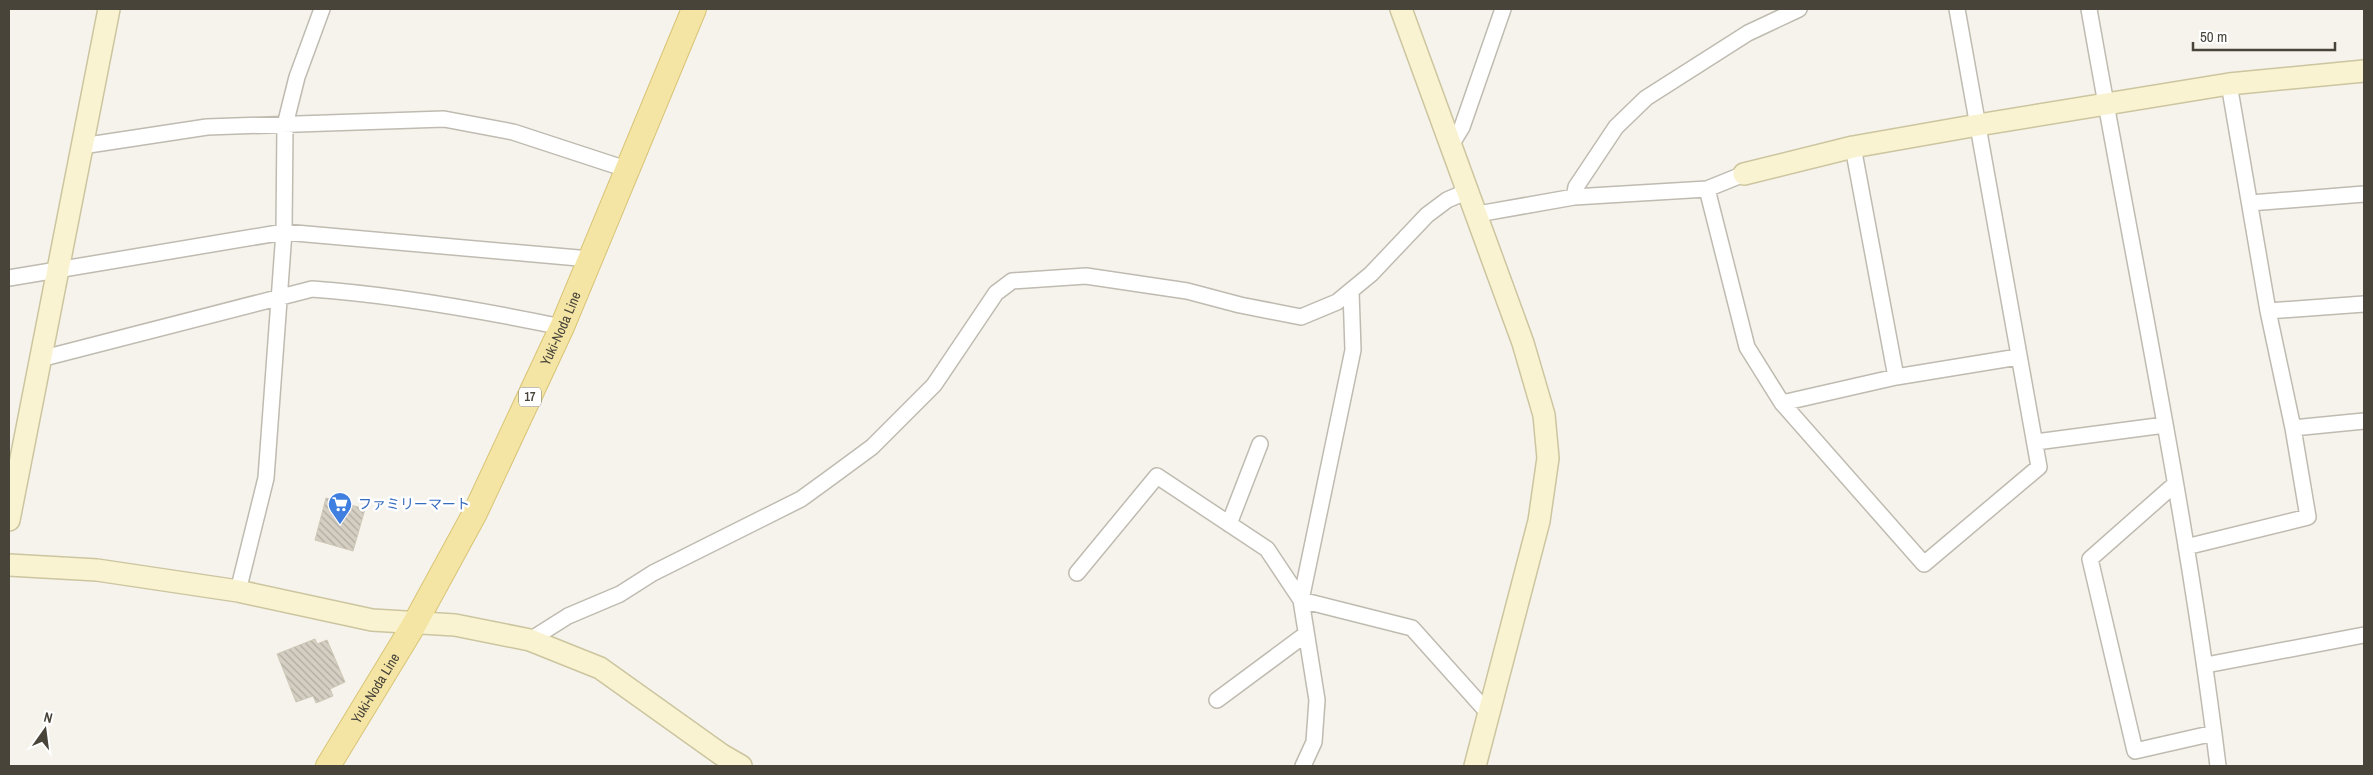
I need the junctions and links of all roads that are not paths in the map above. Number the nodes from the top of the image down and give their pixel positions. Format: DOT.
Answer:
graph roads {
  1 [pos="109,9"];
  2 [pos="322,9"];
  3 [pos="694,9"];
  4 [pos="1401,9"];
  5 [pos="1503,9"];
  6 [pos="1799,9"];
  7 [pos="1956,9"];
  8 [pos="2089,9"];
  9 [pos="2364,72"];
  10 [pos="2229,84"];
  11 [pos="2106,104"];
  12 [pos="285,125"];
  13 [pos="1978,125"];
  14 [pos="1451,145"];
  15 [pos="82,146"];
  16 [pos="1852,146"];
  17 [pos="626,168"];
  18 [pos="1744,174"];
  19 [pos="1707,189"];
  20 [pos="1468,191"];
  21 [pos="2364,194"];
  22 [pos="1574,197"];
  23 [pos="2250,203"];
  24 [pos="1478,214"];
  25 [pos="284,232"];
  26 [pos="590,260"];
  27 [pos="57,270"];
  28 [pos="9,278"];
  29 [pos="1351,291"];
  30 [pos="280,296"];
  31 [pos="2364,304"];
  32 [pos="2268,311"];
  33 [pos="562,327"];
  34 [pos="2018,357"];
  35 [pos="40,360"];
  36 [pos="1896,377"];
  37 [pos="1782,403"];
  38 [pos="2364,421"];
  39 [pos="2165,425"];
  40 [pos="2293,428"];
  41 [pos="2036,442"];
  42 [pos="1260,444"];
  43 [pos="2175,484"];
  44 [pos="9,520"];
  45 [pos="1229,524"];
  46 [pos="2186,547"];
  47 [pos="9,565"];
  48 [pos="1077,573"];
  49 [pos="238,591"];
  50 [pos="1301,600"];
  51 [pos="415,623"];
  52 [pos="1306,634"];
  53 [pos="2364,635"];
  54 [pos="530,640"];
  55 [pos="2206,665"];
  56 [pos="1217,700"];
  57 [pos="1489,714"];
  58 [pos="2214,733"];
  59 [pos="328,766"];
  60 [pos="741,766"];
  61 [pos="1303,766"];
  62 [pos="1475,766"];
  63 [pos="2218,766"];
  1 -- 15 [label="street"];
  2 -- 12 [label="street"];
  3 -- 17 [label="main road, Yuki-Noda Line / 17"];
  4 -- 14 [label="street"];
  5 -- 14 [label="street"];
  6 -- 22 [label="street"];
  7 -- 13 [label="street"];
  8 -- 11 [label="street"];
  9 -- 10 [label="street"];
  10 -- 11 [label="street"];
  10 -- 23 [label="street"];
  11 -- 13 [label="street"];
  11 -- 39 [label="street"];
  12 -- 15 [label="street"];
  12 -- 17 [label="street"];
  12 -- 25 [label="street"];
  13 -- 16 [label="street"];
  13 -- 34 [label="street"];
  14 -- 20 [label="street"];
  15 -- 27 [label="street"];
  16 -- 18 [label="street"];
  16 -- 36 [label="street"];
  17 -- 26 [label="main road, Yuki-Noda Line / 17"];
  18 -- 19 [label="street"];
  19 -- 22 [label="street"];
  19 -- 37 [label="street"];
  20 -- 24 [label="street"];
  20 -- 29 [label="street"];
  21 -- 23 [label="street"];
  22 -- 24 [label="street"];
  23 -- 32 [label="street"];
  24 -- 57 [label="street"];
  25 -- 26 [label="street"];
  25 -- 27 [label="street"];
  25 -- 30 [label="street"];
  26 -- 33 [label="main road, Yuki-Noda Line / 17"];
  27 -- 28 [label="street"];
  27 -- 35 [label="street"];
  29 -- 50 [label="street"];
  29 -- 54 [label="street"];
  30 -- 33 [label="street"];
  30 -- 35 [label="street"];
  30 -- 49 [label="street"];
  31 -- 32 [label="street"];
  32 -- 40 [label="street"];
  33 -- 51 [label="main road, Yuki-Noda Line / 17"];
  34 -- 36 [label="street"];
  34 -- 41 [label="street"];
  35 -- 44 [label="street"];
  36 -- 37 [label="street"];
  37 -- 41 [label="street"];
  38 -- 40 [label="street"];
  39 -- 41 [label="street"];
  39 -- 43 [label="street"];
  40 -- 46 [label="street"];
  42 -- 45 [label="street"];
  43 -- 46 [label="street"];
  43 -- 58 [label="street"];
  45 -- 48 [label="street"];
  45 -- 50 [label="street"];
  46 -- 55 [label="street"];
  47 -- 49 [label="street"];
  49 -- 51 [label="street"];
  50 -- 52 [label="street"];
  50 -- 57 [label="street"];
  51 -- 54 [label="street"];
  51 -- 59 [label="main road, Yuki-Noda Line / 17"];
  52 -- 56 [label="street"];
  52 -- 61 [label="street"];
  53 -- 55 [label="street"];
  54 -- 60 [label="street"];
  55 -- 58 [label="street"];
  57 -- 62 [label="street"];
  58 -- 63 [label="street"];
}
